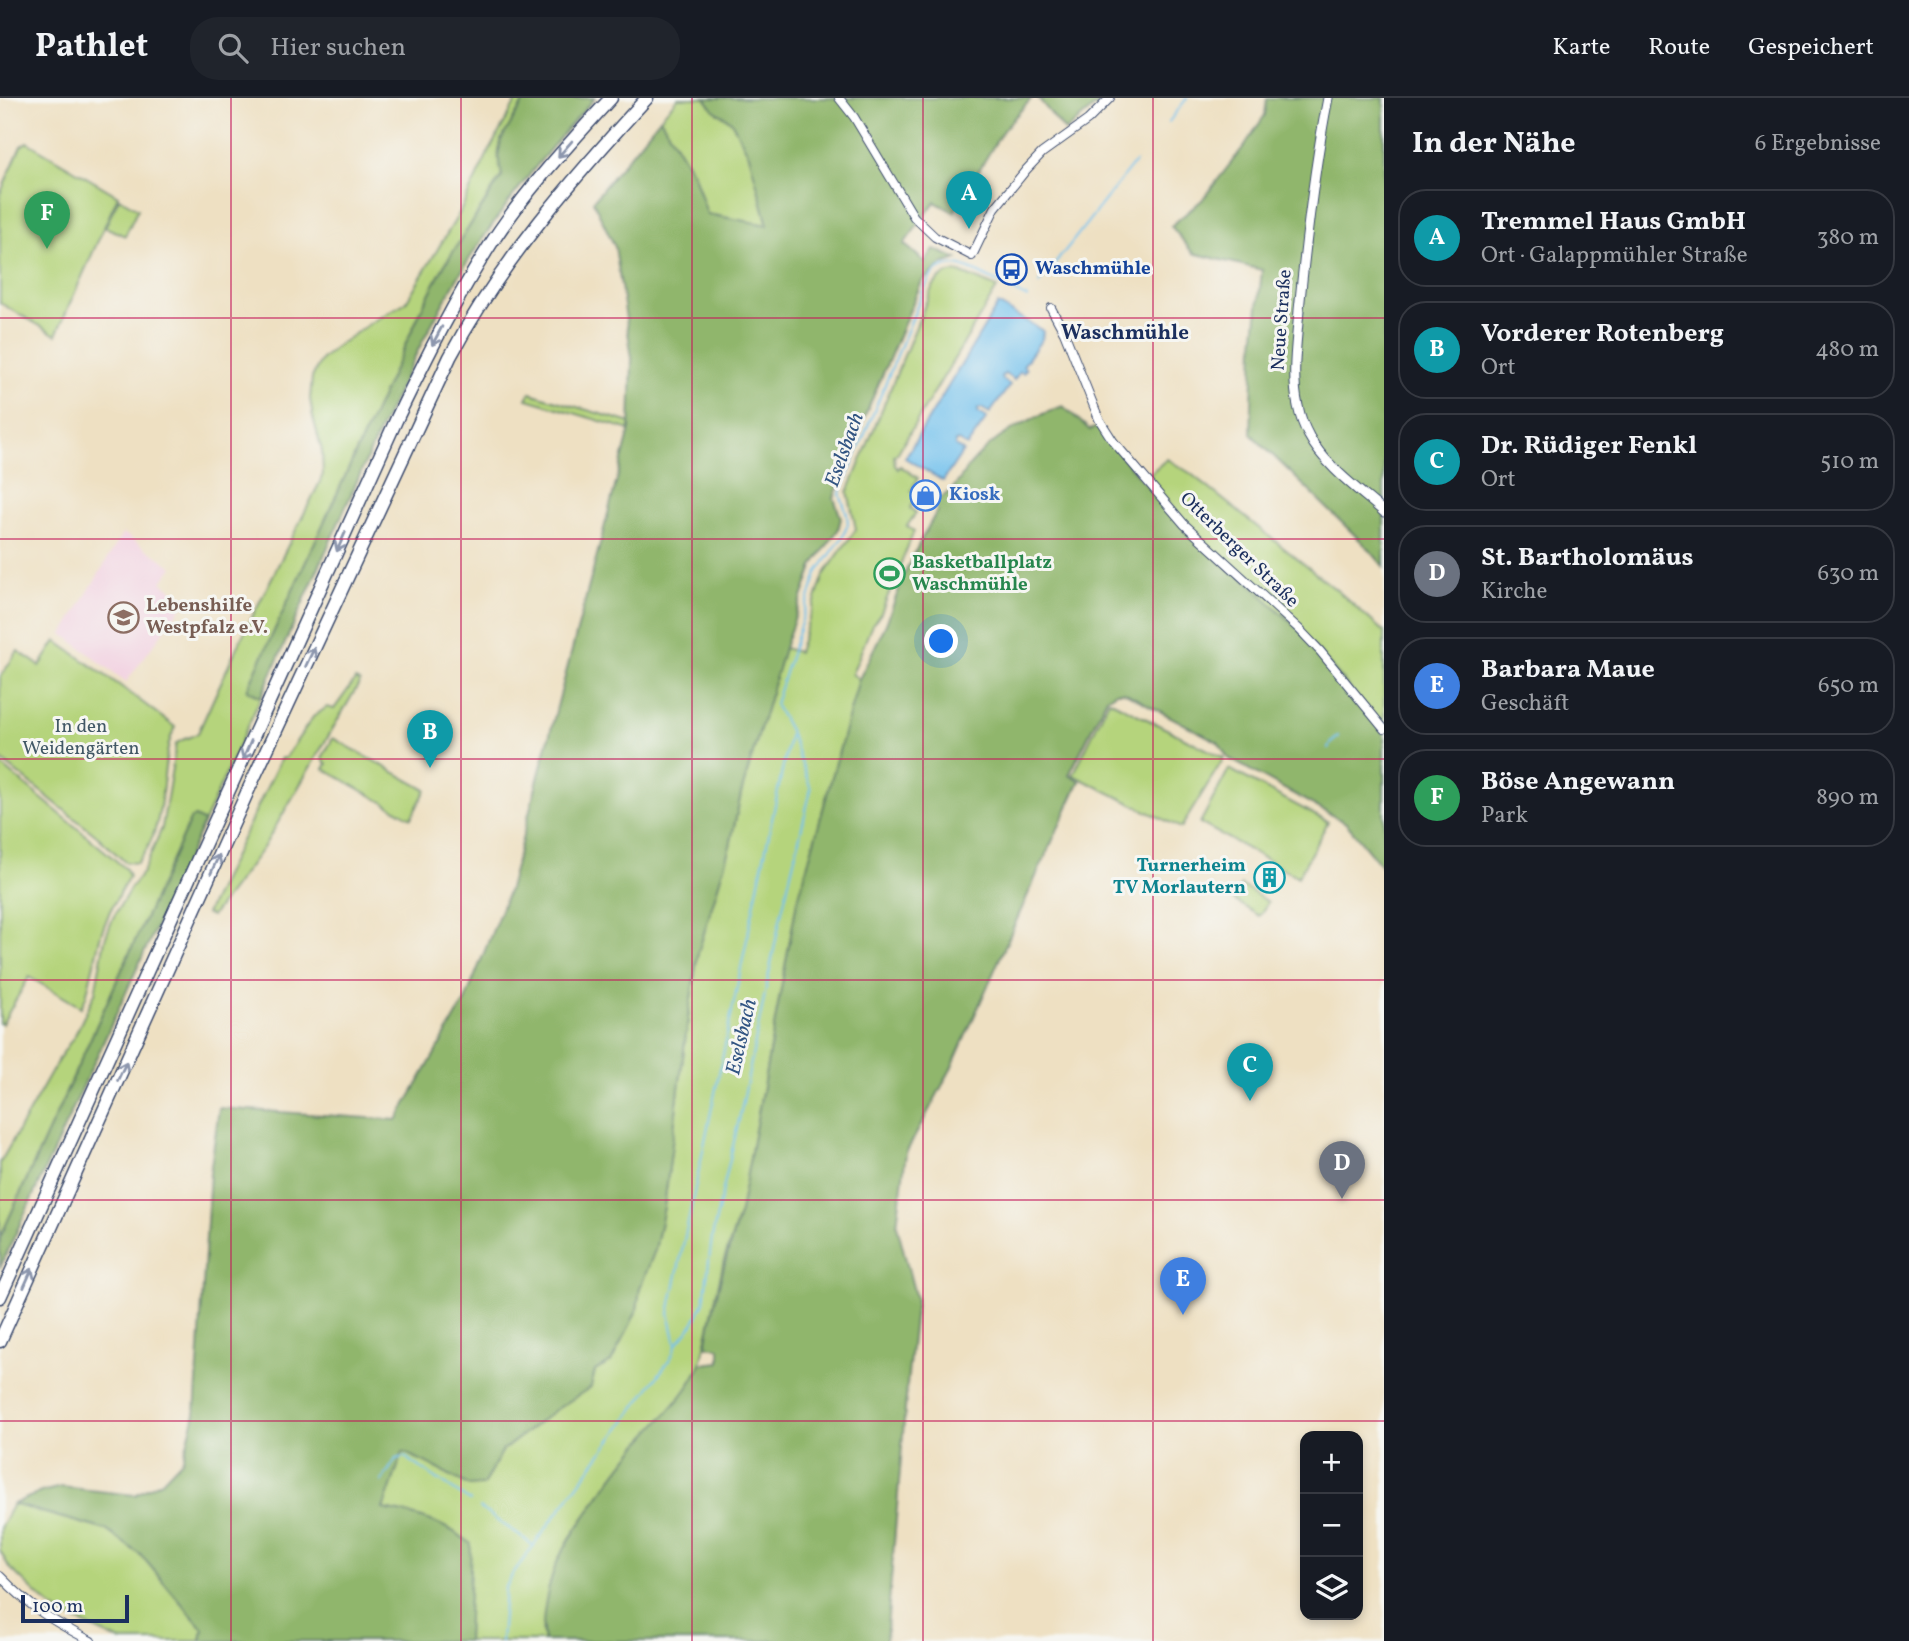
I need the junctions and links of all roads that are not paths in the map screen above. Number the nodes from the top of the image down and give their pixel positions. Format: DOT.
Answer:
graph roads {
  1 [pos="611,98"];
  2 [pos="839,98"];
  3 [pos="1110,98"];
  4 [pos="1328,98"];
  5 [pos="644,101"];
  6 [pos="1051,308"];
  7 [pos="1384,512"];
  8 [pos="1384,729"];
  9 [pos="0,1297"];
  10 [pos="0,1341"];
  11 [pos="0,1576"];
  12 [pos="91,1641"];
  1 -- 9 [label="highway, one-way"];
  2 -- 3 [label="street"];
  4 -- 7 [label="main road, Neue Straße"];
  10 -- 5 [label="highway, one-way"];
  6 -- 8 [label="street, Otterberger Straße"];
  11 -- 12 [label="street"];
}
